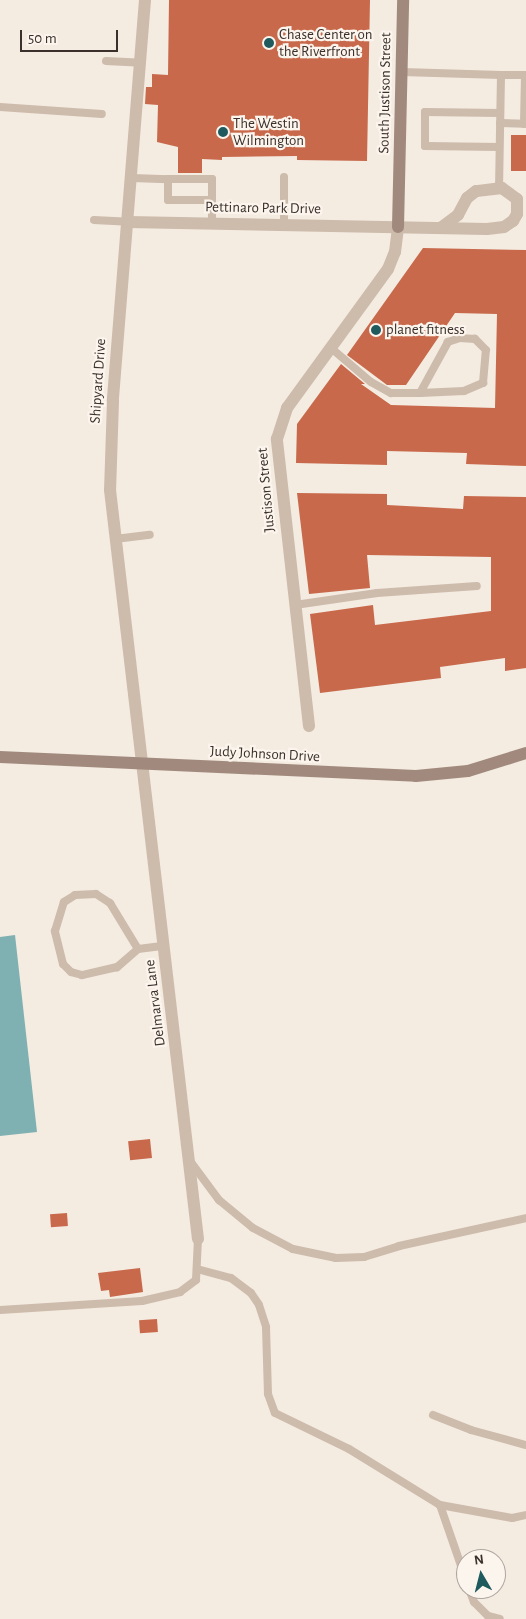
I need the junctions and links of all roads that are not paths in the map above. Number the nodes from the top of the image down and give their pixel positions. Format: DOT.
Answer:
graph roads {
  1 [pos="145,0"];
  2 [pos="403,0"];
  3 [pos="106,61"];
  4 [pos="141,63"];
  5 [pos="402,72"];
  6 [pos="501,75"];
  7 [pos="0,107"];
  8 [pos="500,113"];
  9 [pos="102,114"];
  10 [pos="500,123"];
  11 [pos="499,147"];
  12 [pos="284,177"];
  13 [pos="132,178"];
  14 [pos="168,179"];
  15 [pos="498,188"];
  16 [pos="212,200"];
  17 [pos="94,220"];
  18 [pos="128,222"];
  19 [pos="212,223"];
  20 [pos="284,225"];
  21 [pos="398,227"];
  22 [pos="441,228"];
  23 [pos="331,348"];
  24 [pos="420,393"];
  25 [pos="150,535"];
  26 [pos="115,539"];
  27 [pos="477,586"];
  28 [pos="295,605"];
  29 [pos="309,726"];
  30 [pos="526,753"];
  31 [pos="0,757"];
  32 [pos="144,764"];
  33 [pos="164,946"];
  34 [pos="138,949"];
  35 [pos="189,1159"];
  36 [pos="526,1218"];
  37 [pos="198,1239"];
  38 [pos="197,1268"];
  39 [pos="0,1310"];
  40 [pos="433,1415"];
  41 [pos="526,1446"];
  42 [pos="440,1505"];
  43 [pos="526,1515"];
  44 [pos="456,1551"];
  45 [pos="473,1599"];
  46 [pos="500,1619"];
  1 -- 4 [label="street, Shipyard Drive"];
  2 -- 5 [label="street, South Justison Street"];
  3 -- 4 [label="lane"];
  4 -- 13 [label="street, Shipyard Drive"];
  5 -- 6 [label="lane"];
  5 -- 21 [label="street, South Justison Street"];
  6 -- 8 [label="lane"];
  6 -- 10 [label="lane"];
  7 -- 9 [label="lane"];
  8 -- 10 [label="lane"];
  8 -- 11 [label="lane"];
  10 -- 11 [label="lane"];
  11 -- 15 [label="lane"];
  12 -- 20 [label="lane"];
  13 -- 14 [label="lane"];
  13 -- 18 [label="street, Shipyard Drive"];
  14 -- 16 [label="lane"];
  14 -- 16 [label="lane"];
  15 -- 22 [label="street"];
  15 -- 22 [label="street, Pettinaro Park Drive"];
  16 -- 19 [label="lane"];
  17 -- 18 [label="lane"];
  18 -- 19 [label="street, Pettinaro Park Drive"];
  18 -- 26 [label="street, Shipyard Drive"];
  19 -- 20 [label="street, Pettinaro Park Drive"];
  20 -- 21 [label="street, Pettinaro Park Drive"];
  21 -- 22 [label="street, Pettinaro Park Drive"];
  21 -- 23 [label="street, Justison Street"];
  23 -- 24 [label="lane"];
  23 -- 28 [label="street, Justison Street"];
  24 -- 24 [label="lane"];
  25 -- 26 [label="lane"];
  26 -- 32 [label="street, Shipyard Drive"];
  27 -- 28 [label="lane"];
  28 -- 29 [label="street, Justison Street"];
  30 -- 32 [label="street, Judy Johnson Drive"];
  31 -- 32 [label="street, Judy Johnson Drive"];
  32 -- 33 [label="street, Delmarva Lane"];
  33 -- 34 [label="lane"];
  33 -- 35 [label="street, Delmarva Lane"];
  34 -- 34 [label="lane"];
  35 -- 36 [label="lane"];
  35 -- 37 [label="street, Delmarva Lane"];
  37 -- 38 [label="lane"];
  38 -- 39 [label="lane"];
  38 -- 42 [label="lane"];
  40 -- 41 [label="lane"];
  42 -- 43 [label="lane"];
  42 -- 44 [label="lane"];
  45 -- 46 [label="lane"];
}
